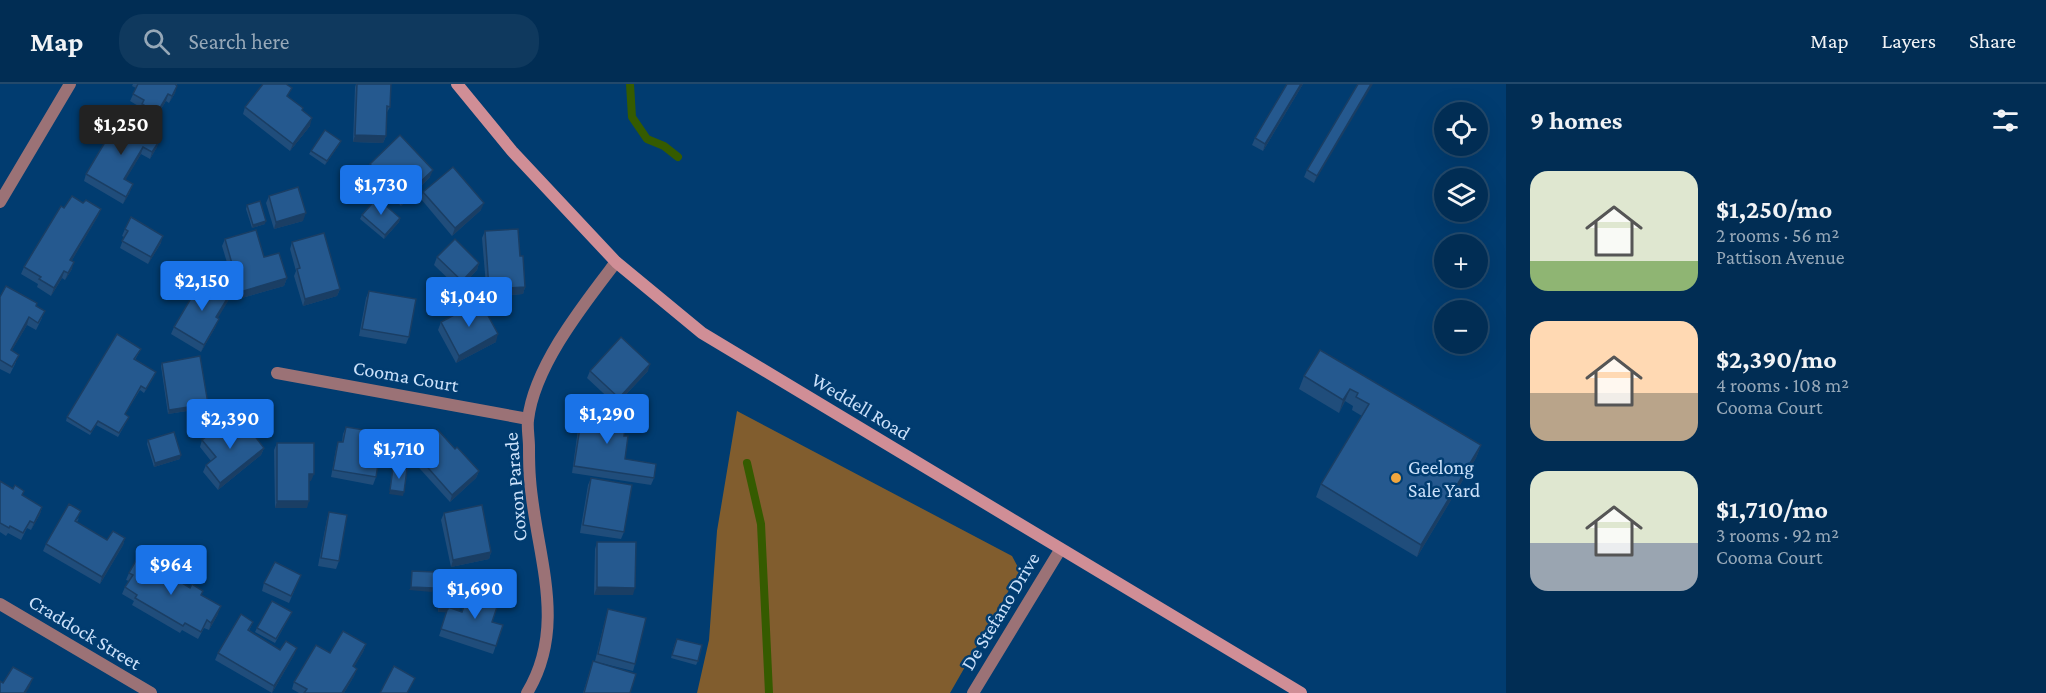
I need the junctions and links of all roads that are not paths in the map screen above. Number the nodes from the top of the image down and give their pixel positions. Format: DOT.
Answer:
graph roads {
  1 [pos="70,84"];
  2 [pos="457,84"];
  3 [pos="0,202"];
  4 [pos="616,262"];
  5 [pos="277,372"];
  6 [pos="528,419"];
  7 [pos="1060,550"];
  8 [pos="0,604"];
  9 [pos="151,693"];
  10 [pos="527,693"];
  11 [pos="973,693"];
  12 [pos="1301,693"];
  1 -- 3 [label="street"];
  2 -- 4 [label="street, Weddell Road"];
  4 -- 6 [label="street, Coxon Parade"];
  4 -- 7 [label="street, Weddell Road"];
  5 -- 6 [label="street, Cooma Court"];
  6 -- 10 [label="street, Coxon Parade"];
  7 -- 11 [label="street, De Stefano Drive"];
  7 -- 12 [label="street, Weddell Road"];
  8 -- 9 [label="street, Craddock Street"];
}
